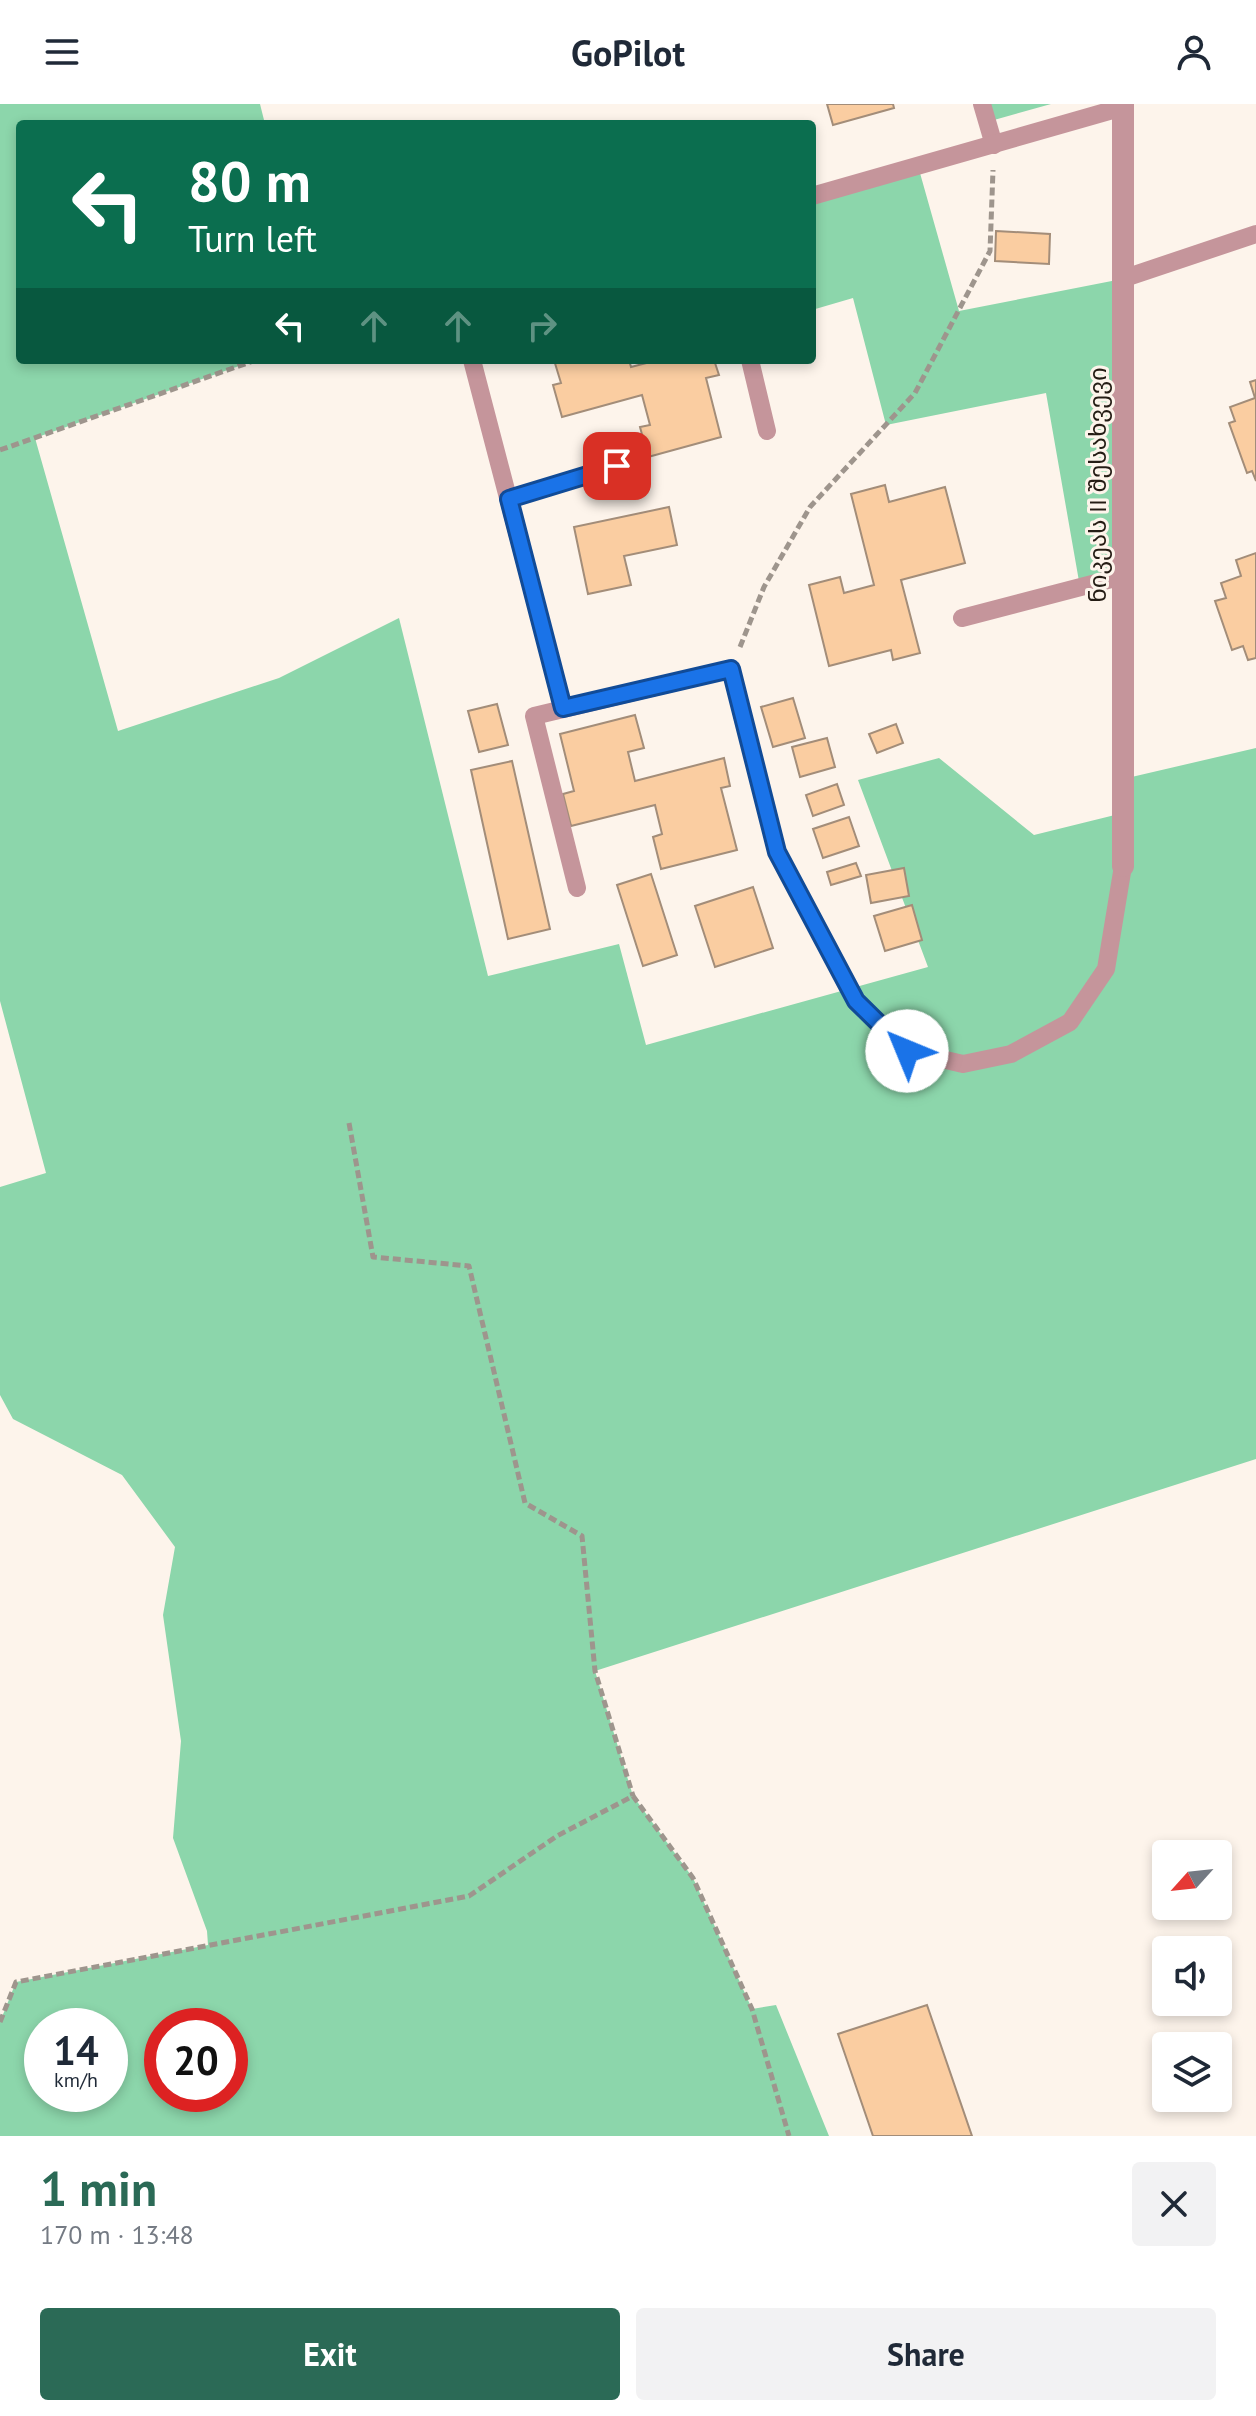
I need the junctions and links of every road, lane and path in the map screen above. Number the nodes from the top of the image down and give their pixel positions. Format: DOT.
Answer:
graph roads {
  1 [pos="982,104"];
  2 [pos="1123,106"];
  3 [pos="994,145"];
  4 [pos="816,195"];
  5 [pos="1256,234"];
  6 [pos="1122,279"];
  7 [pos="245,364"];
  8 [pos="473,364"];
  9 [pos="751,364"];
  10 [pos="767,431"];
  11 [pos="0,450"];
  12 [pos="617,466"];
  13 [pos="509,499"];
  14 [pos="1123,576"];
  15 [pos="962,618"];
  16 [pos="731,669"];
  17 [pos="563,708"];
  18 [pos="1123,866"];
  19 [pos="577,888"];
  20 [pos="349,1123"];
  21 [pos="633,1796"];
  22 [pos="0,2022"];
  23 [pos="789,2136"];
  1 -- 3 [label="lane"];
  2 -- 3 [label="lane"];
  2 -- 6 [label="street, ნიკეას II შესახვევი"];
  3 -- 4 [label="lane"];
  3 -- 16 [label="path"];
  5 -- 6 [label="lane"];
  6 -- 14 [label="street, ნიკეას II შესახვევი"];
  7 -- 11 [label="path"];
  8 -- 13 [label="lane"];
  9 -- 10 [label="lane"];
  12 -- 13 [label="lane"];
  13 -- 17 [label="lane"];
  14 -- 15 [label="lane"];
  14 -- 18 [label="street, ნიკეას II შესახვევი"];
  16 -- 17 [label="lane"];
  16 -- 18 [label="lane"];
  17 -- 19 [label="lane"];
  20 -- 21 [label="path"];
  21 -- 22 [label="path"];
  21 -- 23 [label="path"];
}
